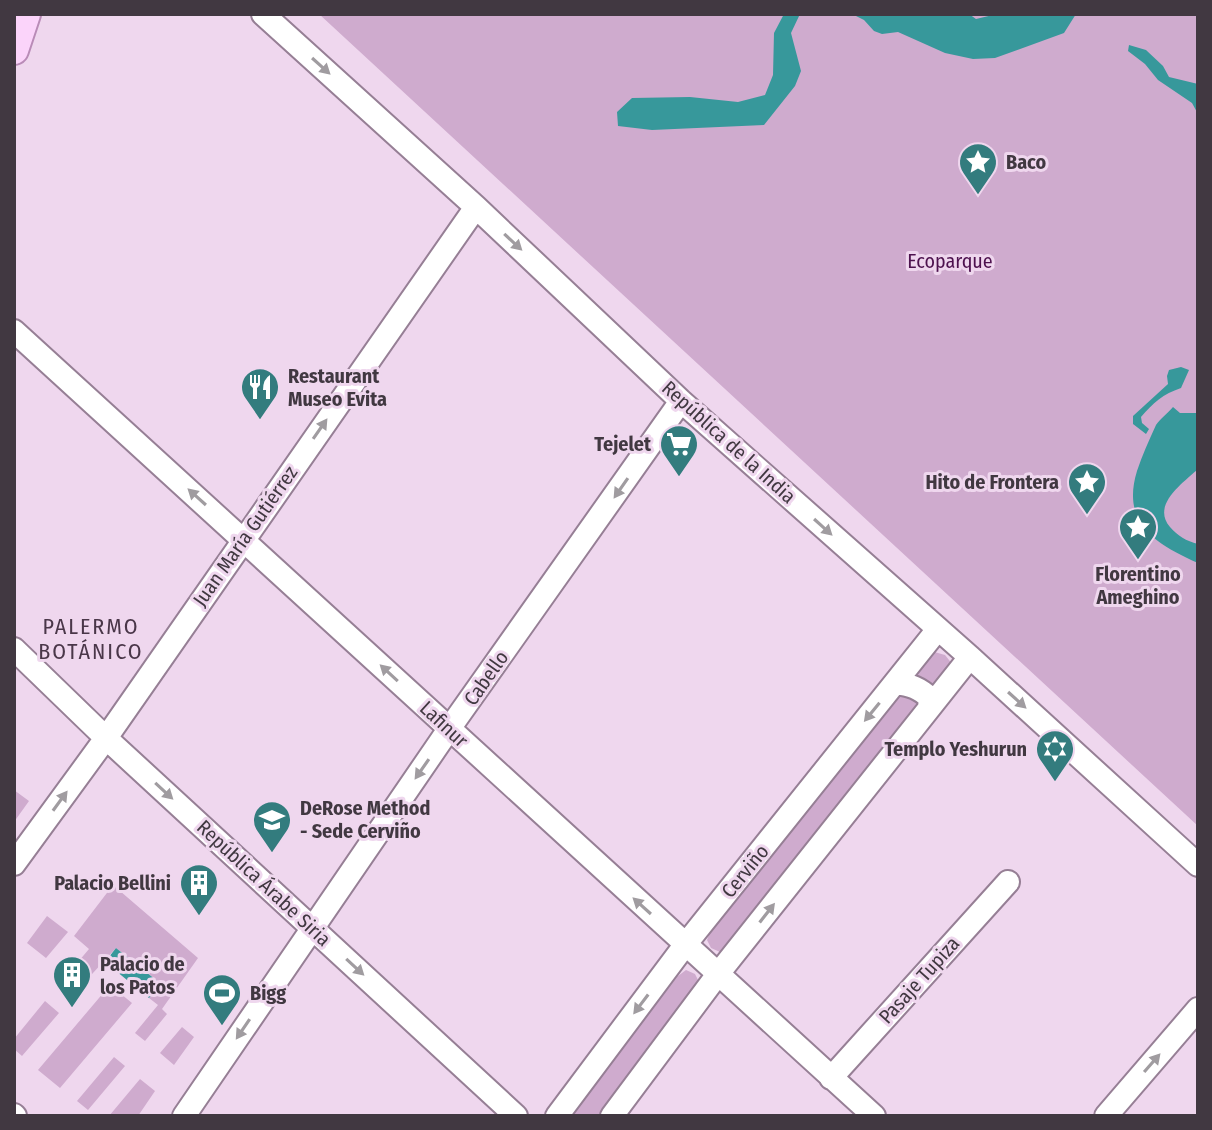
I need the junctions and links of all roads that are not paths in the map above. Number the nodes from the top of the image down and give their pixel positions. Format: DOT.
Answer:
graph roads {
  1 [pos="26,14"];
  2 [pos="263,14"];
  3 [pos="14,50"];
  4 [pos="476,207"];
  5 [pos="14,331"];
  6 [pos="681,401"];
  7 [pos="243,538"];
  8 [pos="938,629"];
  9 [pos="14,649"];
  10 [pos="970,657"];
  11 [pos="896,683"];
  12 [pos="929,708"];
  13 [pos="449,729"];
  14 [pos="106,738"];
  15 [pos="14,864"];
  16 [pos="1198,865"];
  17 [pos="1008,882"];
  18 [pos="312,927"];
  19 [pos="685,945"];
  20 [pos="718,974"];
  21 [pos="1198,1009"];
  22 [pos="831,1078"];
  23 [pos="184,1116"];
  24 [pos="516,1116"];
  25 [pos="557,1116"];
  26 [pos="612,1116"];
  27 [pos="874,1116"];
  28 [pos="1106,1116"];
  1 -- 3 [label="main road"];
  2 -- 4 [label="street, República de la India, one-way"];
  4 -- 6 [label="street, República de la India, one-way"];
  7 -- 4 [label="street, Juan María Gutiérrez, one-way"];
  7 -- 5 [label="street, Lafinur, one-way"];
  6 -- 8 [label="street, República de la India, one-way"];
  6 -- 13 [label="street, Cabello, one-way"];
  13 -- 7 [label="street, Lafinur, one-way"];
  7 -- 14 [label="street, Juan María Gutiérrez"];
  8 -- 10 [label="street, República de la India"];
  8 -- 11 [label="street, Cerviño"];
  9 -- 14 [label="street, República Árabe Siria"];
  10 -- 12 [label="street"];
  10 -- 16 [label="street, República de la India, one-way"];
  11 -- 12 [label="street"];
  11 -- 19 [label="street, Cerviño, one-way"];
  20 -- 12 [label="street, one-way"];
  13 -- 18 [label="street, Cabello, one-way"];
  19 -- 13 [label="street, Lafinur, one-way"];
  15 -- 14 [label="street, Juan María Gutiérrez, one-way"];
  14 -- 18 [label="street, República Árabe Siria, one-way"];
  17 -- 22 [label="street, Pasaje Tupiza"];
  18 -- 23 [label="street, Cabello, one-way"];
  18 -- 24 [label="street, República Árabe Siria, one-way"];
  19 -- 20 [label="street, Lafinur"];
  19 -- 25 [label="street, Cerviño, one-way"];
  20 -- 22 [label="street, Lafinur"];
  20 -- 26 [label="street"];
  28 -- 21 [label="street, one-way"];
  22 -- 27 [label="street, Lafinur"];
}
